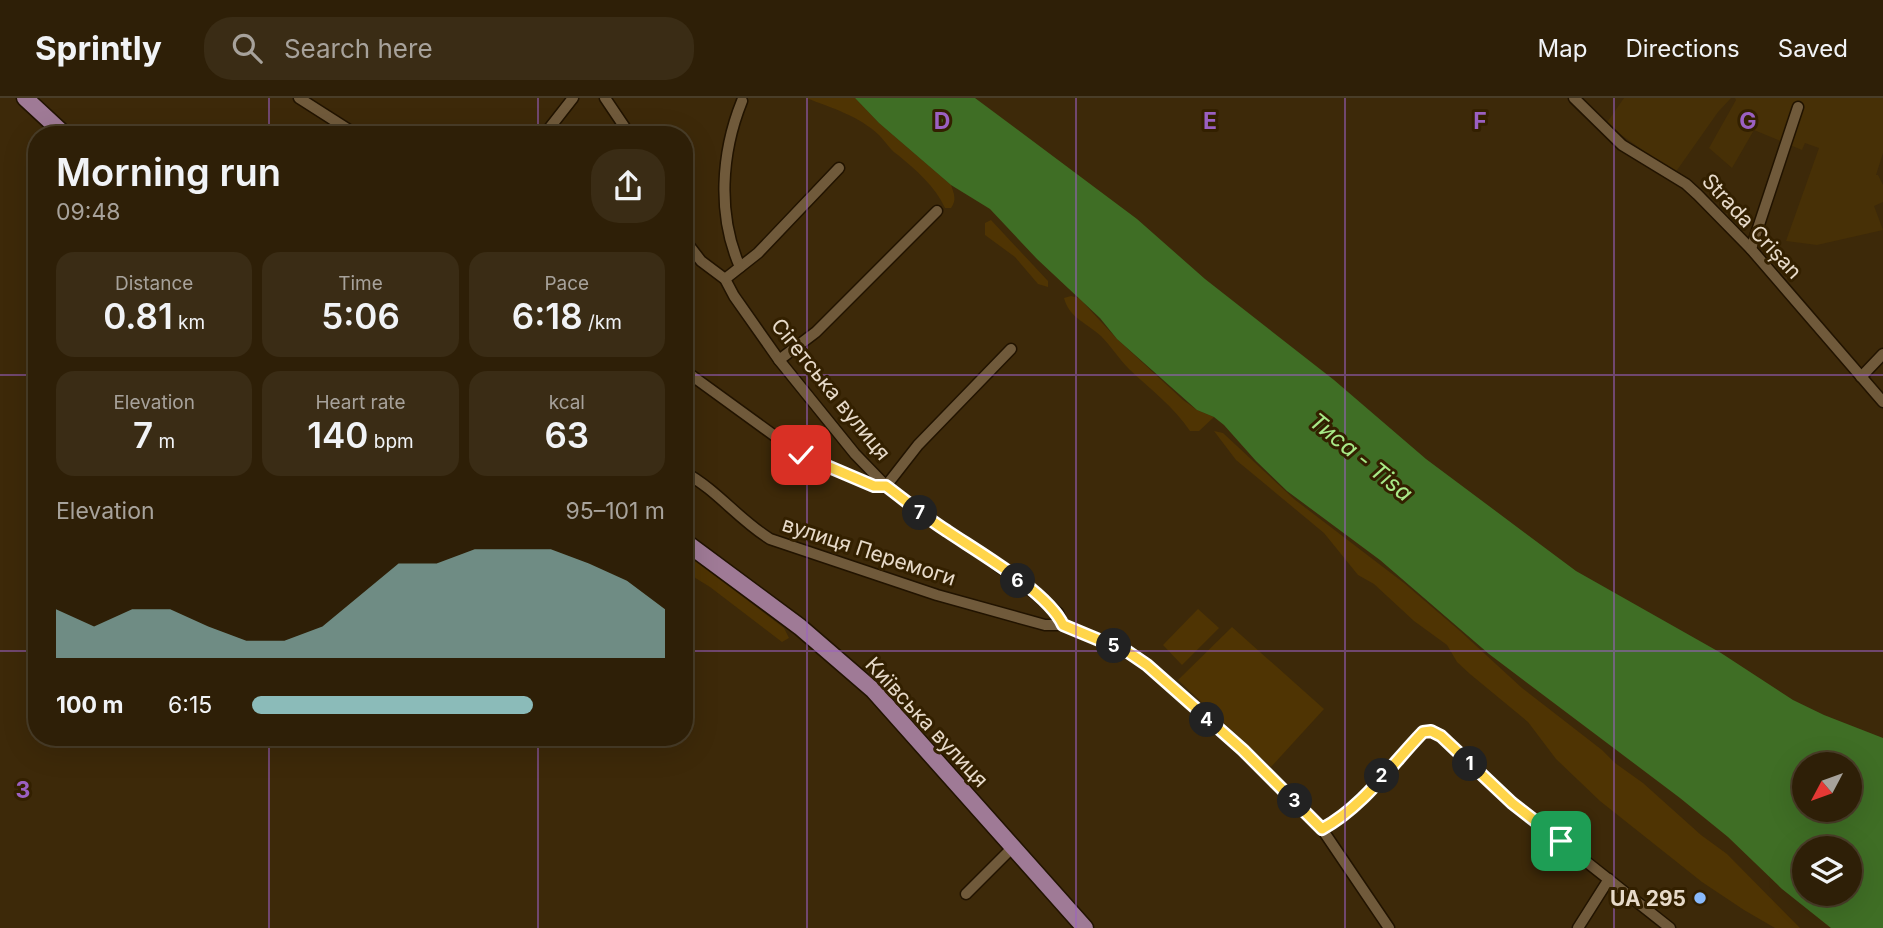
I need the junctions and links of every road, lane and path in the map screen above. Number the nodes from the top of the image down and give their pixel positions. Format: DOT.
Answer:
graph roads {
  1 [pos="25,98"];
  2 [pos="299,98"];
  3 [pos="573,98"];
  4 [pos="605,98"];
  5 [pos="1574,98"];
  6 [pos="743,101"];
  7 [pos="1798,107"];
  8 [pos="55,126"];
  9 [pos="343,126"];
  10 [pos="551,126"];
  11 [pos="625,126"];
  12 [pos="839,168"];
  13 [pos="937,211"];
  14 [pos="1751,249"];
  15 [pos="693,251"];
  16 [pos="740,267"];
  17 [pos="726,279"];
  18 [pos="1011,349"];
  19 [pos="1883,354"];
  20 [pos="779,360"];
  21 [pos="693,377"];
  22 [pos="1861,377"];
  23 [pos="1883,402"];
  24 [pos="693,477"];
  25 [pos="886,486"];
  26 [pos="693,548"];
  27 [pos="1063,625"];
  28 [pos="1322,829"];
  29 [pos="1013,847"];
  30 [pos="1609,879"];
  31 [pos="965,894"];
  32 [pos="1085,928"];
  33 [pos="1390,928"];
  34 [pos="1578,928"];
  35 [pos="1670,928"];
  1 -- 8 [label="main road"];
  2 -- 9 [label="street"];
  3 -- 10 [label="street"];
  4 -- 11 [label="street"];
  5 -- 14 [label="street, Strada Crișan"];
  6 -- 16 [label="street"];
  7 -- 14 [label="street"];
  12 -- 16 [label="street"];
  13 -- 20 [label="street"];
  14 -- 22 [label="street, Strada Crișan"];
  15 -- 17 [label="street, Сігетська вулиця"];
  16 -- 17 [label="street"];
  17 -- 20 [label="street, Сігетська вулиця"];
  18 -- 25 [label="street"];
  19 -- 22 [label="street"];
  20 -- 25 [label="street, Сігетська вулиця"];
  21 -- 25 [label="street"];
  22 -- 23 [label="street, Strada Crișan"];
  24 -- 27 [label="street, вулиця Перемоги"];
  25 -- 27 [label="street, Сігетська вулиця"];
  26 -- 29 [label="main road, Київська вулиця"];
  27 -- 28 [label="street"];
  28 -- 30 [label="street"];
  28 -- 33 [label="street"];
  29 -- 31 [label="street"];
  29 -- 32 [label="main road, Київська вулиця"];
  30 -- 34 [label="street"];
  30 -- 35 [label="street"];
}
